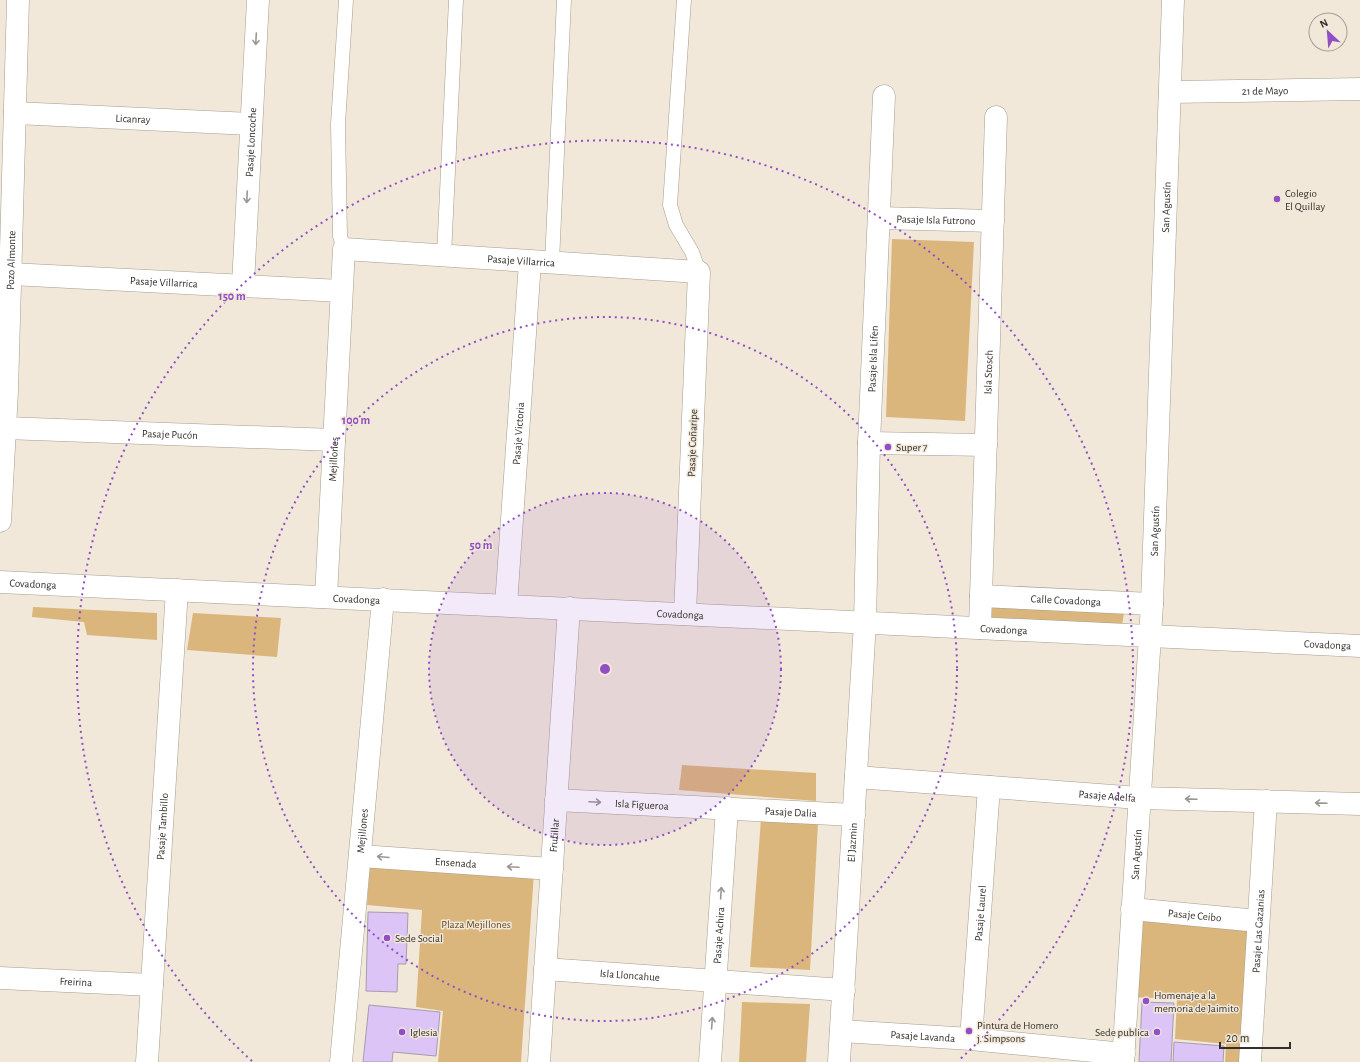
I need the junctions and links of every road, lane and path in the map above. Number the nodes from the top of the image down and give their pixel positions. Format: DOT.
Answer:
graph roads {
  1 [pos="18,0"];
  2 [pos="258,0"];
  3 [pos="346,0"];
  4 [pos="456,0"];
  5 [pos="564,0"];
  6 [pos="684,0"];
  7 [pos="1173,0"];
  8 [pos="1360,89"];
  9 [pos="1170,92"];
  10 [pos="884,96"];
  11 [pos="15,113"];
  12 [pos="996,117"];
  13 [pos="251,124"];
  14 [pos="879,218"];
  15 [pos="993,221"];
  16 [pos="344,249"];
  17 [pos="444,256"];
  18 [pos="530,262"];
  19 [pos="552,262"];
  20 [pos="699,272"];
  21 [pos="11,274"];
  22 [pos="243,284"];
  23 [pos="341,291"];
  24 [pos="4,391"];
  25 [pos="5,428"];
  26 [pos="334,440"];
  27 [pos="869,443"];
  28 [pos="986,445"];
  29 [pos="0,521"];
  30 [pos="0,582"];
  31 [pos="177,590"];
  32 [pos="981,596"];
  33 [pos="326,597"];
  34 [pos="383,599"];
  35 [pos="1152,604"];
  36 [pos="506,605"];
  37 [pos="569,608"];
  38 [pos="685,614"];
  39 [pos="865,622"];
  40 [pos="980,628"];
  41 [pos="1149,636"];
  42 [pos="1360,646"];
  43 [pos="856,777"];
  44 [pos="989,787"];
  45 [pos="1139,798"];
  46 [pos="556,800"];
  47 [pos="1266,801"];
  48 [pos="1360,804"];
  49 [pos="727,808"];
  50 [pos="854,815"];
  51 [pos="360,856"];
  52 [pos="552,869"];
  53 [pos="1132,909"];
  54 [pos="1258,921"];
  55 [pos="545,969"];
  56 [pos="0,978"];
  57 [pos="715,982"];
  58 [pos="152,985"];
  59 [pos="844,990"];
  60 [pos="841,1031"];
  61 [pos="972,1039"];
  62 [pos="1124,1058"];
  63 [pos="147,1062"];
  64 [pos="341,1062"];
  65 [pos="539,1062"];
  66 [pos="710,1062"];
  67 [pos="839,1062"];
  68 [pos="1250,1062"];
  1 -- 11 [label="street, Pozo Almonte"];
  2 -- 13 [label="street, Pasaje Loncoche, one-way"];
  3 -- 16 [label="lane"];
  4 -- 17 [label="lane"];
  5 -- 19 [label="lane"];
  6 -- 20 [label="lane"];
  7 -- 9 [label="street, San Agustín"];
  8 -- 9 [label="street, 21 de Mayo"];
  9 -- 35 [label="street, San Agustín"];
  10 -- 14 [label="street, Pasaje Isla Lifen"];
  11 -- 13 [label="street, Licanray"];
  11 -- 21 [label="street, Pozo Almonte"];
  12 -- 15 [label="street, Isla Stosch"];
  13 -- 22 [label="street, Pasaje Loncoche, one-way"];
  14 -- 15 [label="street, Pasaje Isla Futrono"];
  14 -- 27 [label="street, Pasaje Isla Lifen"];
  15 -- 28 [label="street, Isla Stosch"];
  16 -- 17 [label="street, Pasaje Villarrica"];
  16 -- 23 [label="street, Mejillones"];
  17 -- 18 [label="street, Pasaje Villarrica"];
  18 -- 19 [label="street, Pasaje Villarrica"];
  18 -- 36 [label="street, Pasaje Victoria"];
  19 -- 20 [label="street, Pasaje Villarrica"];
  20 -- 38 [label="street, Pasaje Coñaripe"];
  21 -- 22 [label="street, Pasaje Villarrica"];
  21 -- 24 [label="street, Pozo Almonte"];
  22 -- 23 [label="street, Pasaje Villarrica"];
  23 -- 26 [label="street, Mejillones"];
  24 -- 25 [label="street, Pozo Almonte"];
  25 -- 26 [label="street, Pasaje Pucón"];
  25 -- 29 [label="street, Pozo Almonte"];
  26 -- 33 [label="street, Mejillones"];
  27 -- 28 [label="street"];
  27 -- 39 [label="street, Pasaje Isla Lifen"];
  28 -- 32 [label="street, Isla Stosch"];
  30 -- 31 [label="street, Covadonga"];
  31 -- 33 [label="street, Covadonga"];
  31 -- 58 [label="street, Pasaje Tambillo"];
  32 -- 35 [label="street, Calle Covadonga"];
  32 -- 40 [label="street, Isla Stosch"];
  33 -- 34 [label="street, Covadonga"];
  34 -- 36 [label="street, Covadonga"];
  34 -- 51 [label="street, Mejillones"];
  35 -- 41 [label="street, San Agustín"];
  36 -- 37 [label="street, Covadonga"];
  37 -- 38 [label="street, Covadonga"];
  37 -- 46 [label="street, Frutillar"];
  38 -- 39 [label="street, Covadonga"];
  39 -- 40 [label="street, Covadonga"];
  39 -- 43 [label="street, El Jazmin"];
  40 -- 41 [label="street, Covadonga"];
  41 -- 42 [label="street, Covadonga"];
  41 -- 45 [label="street, San Agustín"];
  43 -- 44 [label="street, Pasaje Adelfa"];
  43 -- 50 [label="street, El Jazmin"];
  44 -- 45 [label="street, Pasaje Adelfa"];
  44 -- 61 [label="street, Pasaje Laurel"];
  47 -- 45 [label="street, Pasaje Adelfa, one-way"];
  45 -- 53 [label="street, San Agustín"];
  46 -- 49 [label="street, Isla Figueroa, one-way"];
  46 -- 52 [label="street, Frutillar"];
  48 -- 47 [label="street, Pasaje Adelfa, one-way"];
  47 -- 54 [label="street, Pasaje Las Gazanias"];
  49 -- 50 [label="street, Pasaje Dalia"];
  57 -- 49 [label="street, Pasaje Achira, one-way"];
  50 -- 59 [label="street, El Jazmin"];
  52 -- 51 [label="street, Ensenada, one-way"];
  51 -- 64 [label="street, Mejillones"];
  52 -- 55 [label="street, Frutillar"];
  53 -- 54 [label="street, Pasaje Ceibo"];
  53 -- 62 [label="street, San Agustín"];
  54 -- 68 [label="street, Pasaje Las Gazanias"];
  55 -- 57 [label="street, Isla Lloncahue"];
  55 -- 65 [label="street, Frutillar"];
  56 -- 58 [label="street, Freirina"];
  57 -- 59 [label="street"];
  66 -- 57 [label="street, Pasaje Achira, one-way"];
  58 -- 63 [label="street, Pasaje Tambillo"];
  59 -- 60 [label="street, El Jazmin"];
  60 -- 61 [label="street, Pasaje Lavanda"];
  60 -- 67 [label="street, El Jazmin"];
  61 -- 62 [label="street, Pasaje Lavanda"];
}
